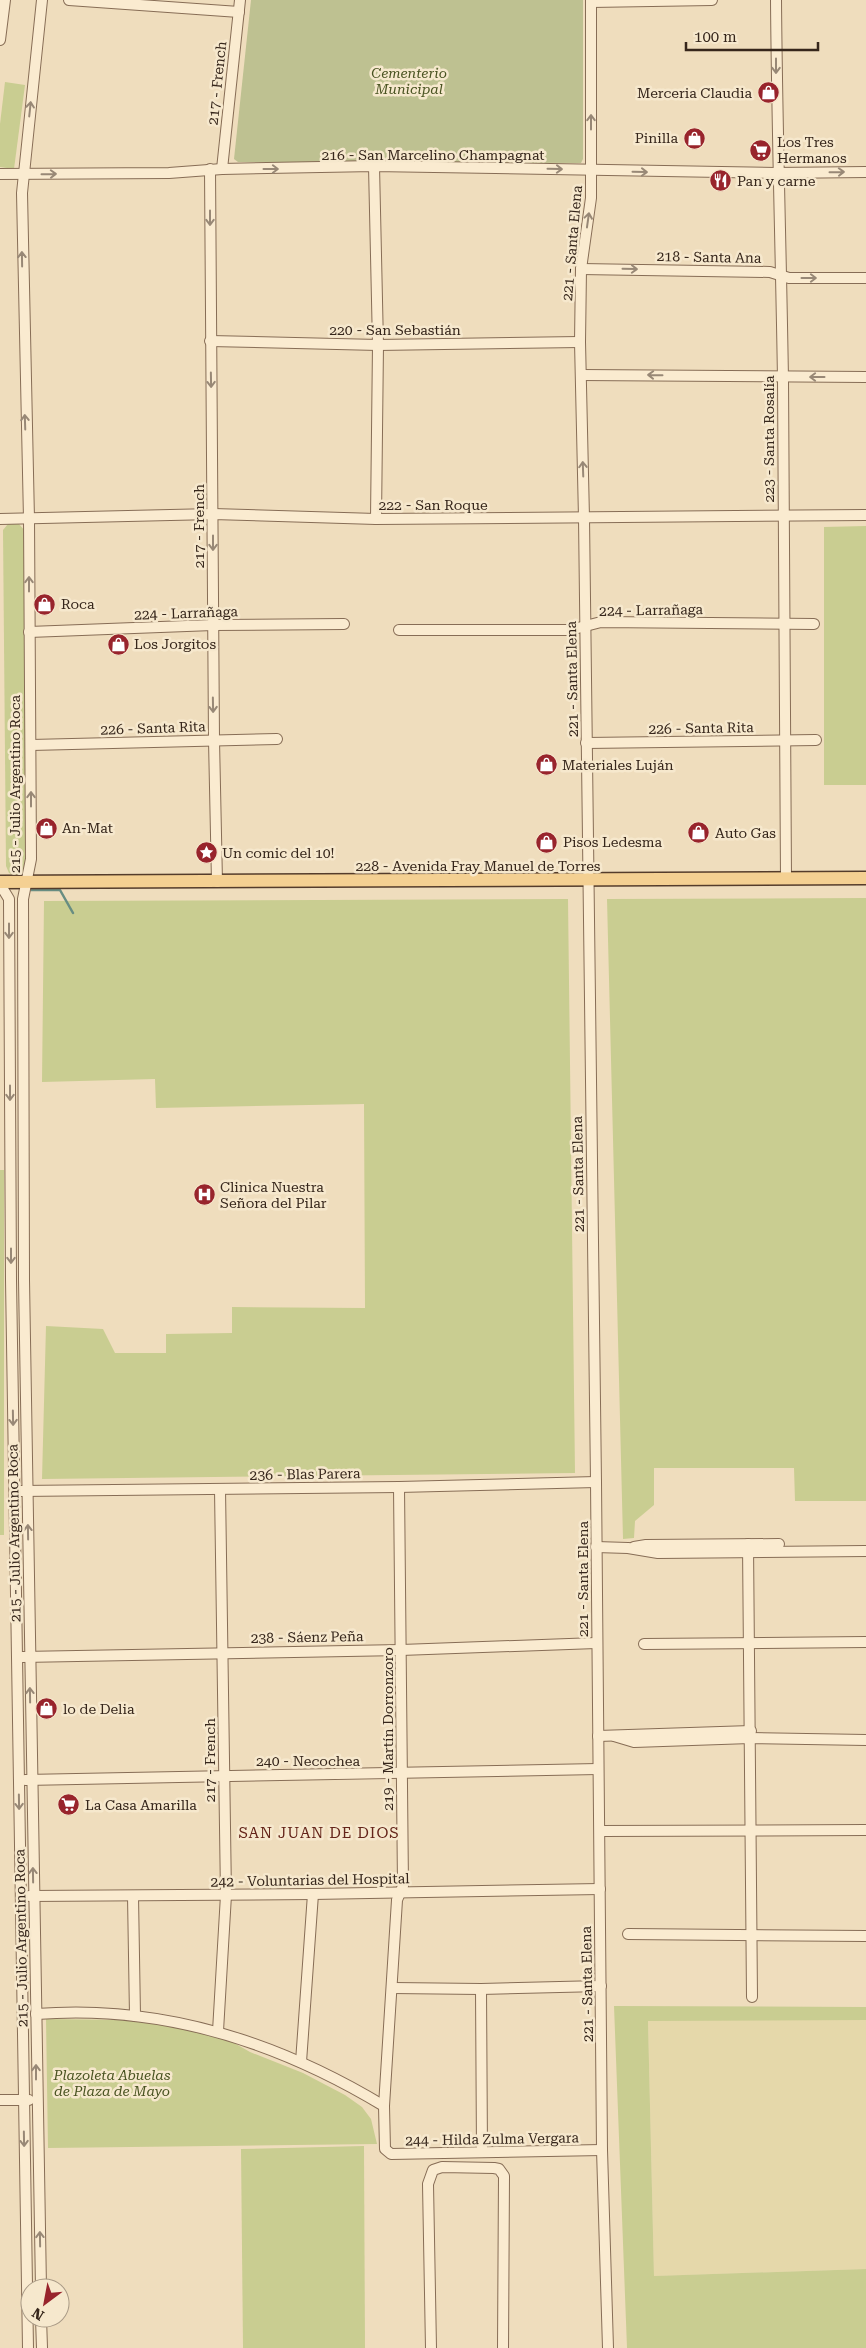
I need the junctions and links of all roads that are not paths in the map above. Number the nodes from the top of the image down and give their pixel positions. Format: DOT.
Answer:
graph roads {
  1 [pos="5,0"];
  2 [pos="42,0"];
  3 [pos="69,0"];
  4 [pos="240,0"];
  5 [pos="712,0"];
  6 [pos="776,0"];
  7 [pos="591,1"];
  8 [pos="239,12"];
  9 [pos="0,40"];
  10 [pos="374,166"];
  11 [pos="210,169"];
  12 [pos="222,169"];
  13 [pos="591,171"];
  14 [pos="866,172"];
  15 [pos="777,173"];
  16 [pos="0,174"];
  17 [pos="22,175"];
  18 [pos="581,269"];
  19 [pos="779,275"];
  20 [pos="866,278"];
  21 [pos="210,341"];
  22 [pos="580,342"];
  23 [pos="378,345"];
  24 [pos="581,374"];
  25 [pos="782,377"];
  26 [pos="866,377"];
  27 [pos="213,514"];
  28 [pos="866,515"];
  29 [pos="783,516"];
  30 [pos="584,518"];
  31 [pos="0,519"];
  32 [pos="29,519"];
  33 [pos="376,519"];
  34 [pos="344,624"];
  35 [pos="782,624"];
  36 [pos="814,624"];
  37 [pos="213,626"];
  38 [pos="585,626"];
  39 [pos="399,630"];
  40 [pos="30,632"];
  41 [pos="214,740"];
  42 [pos="277,740"];
  43 [pos="784,740"];
  44 [pos="816,740"];
  45 [pos="586,743"];
  46 [pos="31,745"];
  47 [pos="866,878"];
  48 [pos="786,879"];
  49 [pos="588,880"];
  50 [pos="28,882"];
  51 [pos="217,882"];
  52 [pos="0,883"];
  53 [pos="24,1139"];
  54 [pos="5,1140"];
  55 [pos="596,1482"];
  56 [pos="399,1487"];
  57 [pos="14,1490"];
  58 [pos="220,1490"];
  59 [pos="27,1491"];
  60 [pos="866,1544"];
  61 [pos="596,1547"];
  62 [pos="748,1548"];
  63 [pos="866,1551"];
  64 [pos="866,1642"];
  65 [pos="749,1643"];
  66 [pos="596,1644"];
  67 [pos="644,1644"];
  68 [pos="401,1650"];
  69 [pos="224,1652"];
  70 [pos="29,1656"];
  71 [pos="18,1657"];
  72 [pos="751,1735"];
  73 [pos="598,1736"];
  74 [pos="866,1740"];
  75 [pos="598,1769"];
  76 [pos="402,1774"];
  77 [pos="224,1775"];
  78 [pos="31,1779"];
  79 [pos="19,1780"];
  80 [pos="866,1830"];
  81 [pos="600,1831"];
  82 [pos="751,1831"];
  83 [pos="600,1889"];
  84 [pos="400,1893"];
  85 [pos="312,1894"];
  86 [pos="226,1895"];
  87 [pos="20,1896"];
  88 [pos="34,1896"];
  89 [pos="133,1896"];
  90 [pos="628,1934"];
  91 [pos="752,1934"];
  92 [pos="866,1936"];
  93 [pos="601,1986"];
  94 [pos="393,1988"];
  95 [pos="481,1989"];
  96 [pos="752,1997"];
  97 [pos="36,2014"];
  98 [pos="134,2016"];
  99 [pos="218,2031"];
  100 [pos="301,2062"];
  101 [pos="0,2100"];
  102 [pos="24,2100"];
  103 [pos="36,2100"];
  104 [pos="384,2106"];
  105 [pos="385,2149"];
  106 [pos="602,2150"];
  107 [pos="482,2152"];
  108 [pos="41,2278"];
  109 [pos="41,2328"];
  110 [pos="28,2348"];
  111 [pos="42,2348"];
  112 [pos="431,2348"];
  113 [pos="503,2348"];
  114 [pos="608,2348"];
  1 -- 9 [label="street"];
  17 -- 2 [label="street, 215 - Julio Argentino Roca, one-way"];
  3 -- 8 [label="street"];
  4 -- 8 [label="street, 217 - French"];
  5 -- 7 [label="street"];
  6 -- 15 [label="street, 223 - Santa Rosalía, one-way"];
  13 -- 7 [label="street, 221 - Santa Elena, one-way"];
  8 -- 12 [label="street, 217 - French"];
  12 -- 10 [label="street, 216 - San Marcelino Champagnat, one-way"];
  10 -- 13 [label="street, 216 - San Marcelino Champagnat, one-way"];
  10 -- 23 [label="street"];
  11 -- 12 [label="street, 216 - San Marcelino Champagnat"];
  17 -- 11 [label="street, 216 - San Marcelino Champagnat, one-way"];
  11 -- 21 [label="street, 217 - French, one-way"];
  13 -- 15 [label="street, 216 - San Marcelino Champagnat, one-way"];
  18 -- 13 [label="street, 221 - Santa Elena, one-way"];
  15 -- 14 [label="street, 216 - San Marcelino Champagnat, one-way"];
  15 -- 19 [label="street, 223 - Santa Rosalía"];
  16 -- 17 [label="street, 216 - San Marcelino Champagnat"];
  32 -- 17 [label="street, 215 - Julio Argentino Roca, one-way"];
  18 -- 19 [label="street, 218 - Santa Ana, one-way"];
  18 -- 22 [label="street, 221 - Santa Elena"];
  19 -- 20 [label="street, 218 - Santa Ana, one-way"];
  19 -- 25 [label="street, 223 - Santa Rosalía"];
  21 -- 23 [label="street, 220 - San Sebastián"];
  21 -- 27 [label="street, 217 - French, one-way"];
  22 -- 23 [label="street, 220 - San Sebastián"];
  22 -- 24 [label="street, 221 - Santa Elena"];
  23 -- 33 [label="street"];
  25 -- 24 [label="street, one-way"];
  30 -- 24 [label="street, 221 - Santa Elena, one-way"];
  26 -- 25 [label="street, one-way"];
  25 -- 29 [label="street, 223 - Santa Rosalía"];
  27 -- 32 [label="street, 222 - San Roque"];
  27 -- 33 [label="street, 222 - San Roque"];
  27 -- 37 [label="street, 217 - French, one-way"];
  28 -- 29 [label="street, 222 - San Roque"];
  29 -- 30 [label="street, 222 - San Roque"];
  29 -- 35 [label="street, 223 - Santa Rosalía"];
  30 -- 33 [label="street, 222 - San Roque"];
  30 -- 38 [label="street, 221 - Santa Elena"];
  31 -- 32 [label="street, 222 - San Roque"];
  40 -- 32 [label="street, 215 - Julio Argentino Roca, one-way"];
  34 -- 37 [label="street, 224 - Larrañaga"];
  35 -- 36 [label="street, 224 - Larrañaga"];
  35 -- 38 [label="street, 224 - Larrañaga"];
  35 -- 43 [label="street, 223 - Santa Rosalía"];
  37 -- 40 [label="street, 224 - Larrañaga"];
  37 -- 41 [label="street, 217 - French, one-way"];
  38 -- 39 [label="street, 224 - Larrañaga"];
  38 -- 45 [label="street, 221 - Santa Elena"];
  40 -- 46 [label="street, 215 - Julio Argentino Roca"];
  41 -- 42 [label="street, 226 - Santa Rita"];
  41 -- 46 [label="street, 226 - Santa Rita"];
  41 -- 51 [label="street, 217 - French"];
  43 -- 44 [label="street, 226 - Santa Rita"];
  43 -- 45 [label="street, 226 - Santa Rita"];
  43 -- 48 [label="street, 223 - Santa Rosalía"];
  45 -- 49 [label="street, 221 - Santa Elena"];
  50 -- 46 [label="street, 215 - Julio Argentino Roca, one-way"];
  47 -- 48 [label="main road, 228 - Avenida Fray Manuel de Torres"];
  48 -- 49 [label="main road, 228 - Avenida Fray Manuel de Torres"];
  49 -- 51 [label="main road, 228 - Avenida Fray Manuel de Torres"];
  49 -- 55 [label="street, 221 - Santa Elena"];
  50 -- 51 [label="main road, 228 - Avenida Fray Manuel de Torres"];
  50 -- 52 [label="main road, 228 - Avenida Fray Manuel de Torres"];
  50 -- 53 [label="street, 215 - Julio Argentino Roca"];
  52 -- 54 [label="street, 215 - Julio Argentino Roca, one-way"];
  53 -- 54 [label="street"];
  53 -- 59 [label="street, 215 - Julio Argentino Roca"];
  54 -- 57 [label="street, 215 - Julio Argentino Roca, one-way"];
  55 -- 56 [label="street, 236 - Blas Parera"];
  55 -- 61 [label="street, 221 - Santa Elena"];
  56 -- 58 [label="street, 236 - Blas Parera"];
  56 -- 68 [label="street, 219 - Martín Dorronzoro"];
  57 -- 59 [label="street, 236 - Blas Parera"];
  57 -- 71 [label="street, 215 - Julio Argentino Roca"];
  58 -- 59 [label="street, 236 - Blas Parera"];
  58 -- 69 [label="street, 217 - French"];
  70 -- 59 [label="street, 215 - Julio Argentino Roca, one-way"];
  60 -- 62 [label="street"];
  61 -- 62 [label="street"];
  61 -- 66 [label="street, 221 - Santa Elena"];
  62 -- 63 [label="street"];
  62 -- 65 [label="street"];
  64 -- 65 [label="street"];
  65 -- 67 [label="street"];
  65 -- 72 [label="street"];
  66 -- 68 [label="street, 238 - Sáenz Peña"];
  66 -- 73 [label="street, 221 - Santa Elena"];
  68 -- 69 [label="street, 238 - Sáenz Peña"];
  68 -- 76 [label="street, 219 - Martín Dorronzoro"];
  69 -- 70 [label="street, 238 - Sáenz Peña"];
  69 -- 77 [label="street, 217 - French"];
  70 -- 71 [label="street, 238 - Sáenz Peña"];
  78 -- 70 [label="street, 215 - Julio Argentino Roca, one-way"];
  71 -- 79 [label="street, 215 - Julio Argentino Roca"];
  72 -- 73 [label="street"];
  72 -- 74 [label="street"];
  72 -- 82 [label="street"];
  73 -- 75 [label="street, 221 - Santa Elena"];
  75 -- 76 [label="street, 240 - Necochea"];
  75 -- 81 [label="street, 221 - Santa Elena"];
  76 -- 77 [label="street, 240 - Necochea"];
  76 -- 84 [label="street, 219 - Martín Dorronzoro"];
  77 -- 78 [label="street, 240 - Necochea"];
  77 -- 86 [label="street, 217 - French"];
  78 -- 79 [label="street, 240 - Necochea"];
  88 -- 78 [label="street, 215 - Julio Argentino Roca, one-way"];
  79 -- 87 [label="street, 215 - Julio Argentino Roca, one-way"];
  80 -- 82 [label="street"];
  81 -- 82 [label="street"];
  81 -- 83 [label="street, 221 - Santa Elena"];
  82 -- 91 [label="street"];
  83 -- 84 [label="street, 242 - Voluntarias del Hospital"];
  83 -- 93 [label="street, 221 - Santa Elena"];
  84 -- 85 [label="street, 242 - Voluntarias del Hospital"];
  84 -- 94 [label="street, 219 - Martín Dorronzoro"];
  85 -- 86 [label="street, 242 - Voluntarias del Hospital"];
  85 -- 100 [label="street"];
  86 -- 89 [label="street, 242 - Voluntarias del Hospital"];
  86 -- 99 [label="street, 217 - French"];
  87 -- 88 [label="street, 242 - Voluntarias del Hospital"];
  87 -- 102 [label="street, 215 - Julio Argentino Roca"];
  88 -- 89 [label="street, 242 - Voluntarias del Hospital"];
  88 -- 97 [label="street, 215 - Julio Argentino Roca"];
  89 -- 98 [label="street"];
  90 -- 91 [label="street"];
  91 -- 92 [label="street"];
  91 -- 96 [label="street"];
  93 -- 95 [label="street"];
  93 -- 106 [label="street, 221 - Santa Elena"];
  94 -- 95 [label="street"];
  94 -- 104 [label="street, 219 - Martín Dorronzoro"];
  95 -- 107 [label="street"];
  97 -- 98 [label="street"];
  103 -- 97 [label="street, 215 - Julio Argentino Roca, one-way"];
  98 -- 99 [label="street"];
  99 -- 100 [label="street"];
  100 -- 104 [label="street"];
  101 -- 102 [label="street"];
  102 -- 103 [label="street"];
  102 -- 110 [label="street, 215 - Julio Argentino Roca, one-way"];
  108 -- 103 [label="street, 215 - Julio Argentino Roca, one-way"];
  104 -- 105 [label="street, 219 - Martín Dorronzoro"];
  105 -- 107 [label="street, 244 - Hilda Zulma Vergara"];
  106 -- 107 [label="street, 244 - Hilda Zulma Vergara"];
  106 -- 114 [label="street, 221 - Santa Elena"];
  109 -- 111 [label="street"];
  112 -- 113 [label="street"];
}
